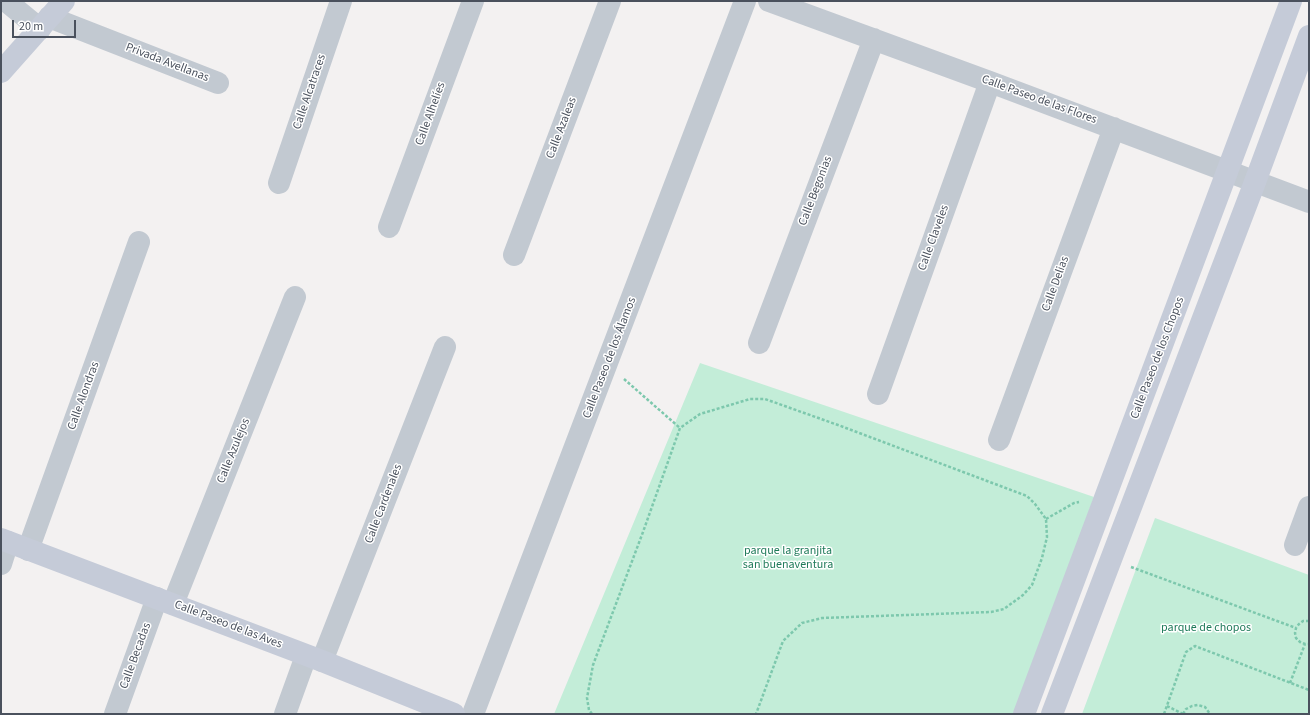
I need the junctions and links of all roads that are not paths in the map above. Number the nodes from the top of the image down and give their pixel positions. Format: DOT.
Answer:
graph roads {
  1 [pos="6,1"];
  2 [pos="64,1"];
  3 [pos="341,1"];
  4 [pos="473,1"];
  5 [pos="610,1"];
  6 [pos="745,1"];
  7 [pos="769,1"];
  8 [pos="1291,1"];
  9 [pos="44,23"];
  10 [pos="1309,36"];
  11 [pos="874,39"];
  12 [pos="1,72"];
  13 [pos="990,82"];
  14 [pos="218,83"];
  15 [pos="1114,128"];
  16 [pos="1228,171"];
  17 [pos="1255,182"];
  18 [pos="279,183"];
  19 [pos="1309,202"];
  20 [pos="389,227"];
  21 [pos="139,242"];
  22 [pos="514,255"];
  23 [pos="295,297"];
  24 [pos="759,343"];
  25 [pos="445,347"];
  26 [pos="878,394"];
  27 [pos="999,440"];
  28 [pos="1309,507"];
  29 [pos="5,540"];
  30 [pos="1295,545"];
  31 [pos="28,550"];
  32 [pos="1,564"];
  33 [pos="165,601"];
  34 [pos="314,658"];
  35 [pos="115,714"];
  36 [pos="285,714"];
  37 [pos="454,714"];
  38 [pos="473,714"];
  39 [pos="1024,714"];
  40 [pos="1052,714"];
  1 -- 9 [label="street, Privada Avellanas"];
  2 -- 9 [label="main road"];
  3 -- 18 [label="street, Calle Alcatraces"];
  4 -- 20 [label="street, Calle Alhelíes"];
  5 -- 22 [label="street, Calle Azaleas"];
  6 -- 38 [label="street, Calle Paseo de los Álamos"];
  7 -- 11 [label="street, Calle Paseo de las Flores"];
  8 -- 16 [label="main road, Calle Paseo de los Chopos"];
  9 -- 12 [label="main road"];
  9 -- 14 [label="street, Privada Avellanas"];
  10 -- 17 [label="main road"];
  11 -- 13 [label="street, Calle Paseo de las Flores"];
  11 -- 24 [label="street, Calle Begonias"];
  13 -- 15 [label="street, Calle Paseo de las Flores"];
  13 -- 26 [label="street, Calle Claveles"];
  15 -- 16 [label="street, Calle Paseo de las Flores"];
  15 -- 27 [label="street, Calle Delias"];
  16 -- 17 [label="street, Calle Paseo de las Flores"];
  16 -- 39 [label="main road, Calle Paseo de los Chopos"];
  17 -- 19 [label="street, Calle Paseo de las Flores"];
  17 -- 40 [label="main road"];
  21 -- 31 [label="street, Calle Alondras"];
  23 -- 33 [label="street, Calle Azulejos"];
  25 -- 34 [label="street, Calle Cardenales"];
  28 -- 30 [label="street"];
  29 -- 31 [label="main road, Calle Paseo de las Aves"];
  29 -- 32 [label="street"];
  31 -- 33 [label="main road, Calle Paseo de las Aves"];
  33 -- 34 [label="main road, Calle Paseo de las Aves"];
  33 -- 35 [label="street, Calle Becadas"];
  34 -- 36 [label="street, Calle Cardenales"];
  34 -- 37 [label="main road, Calle Paseo de las Aves"];
}
